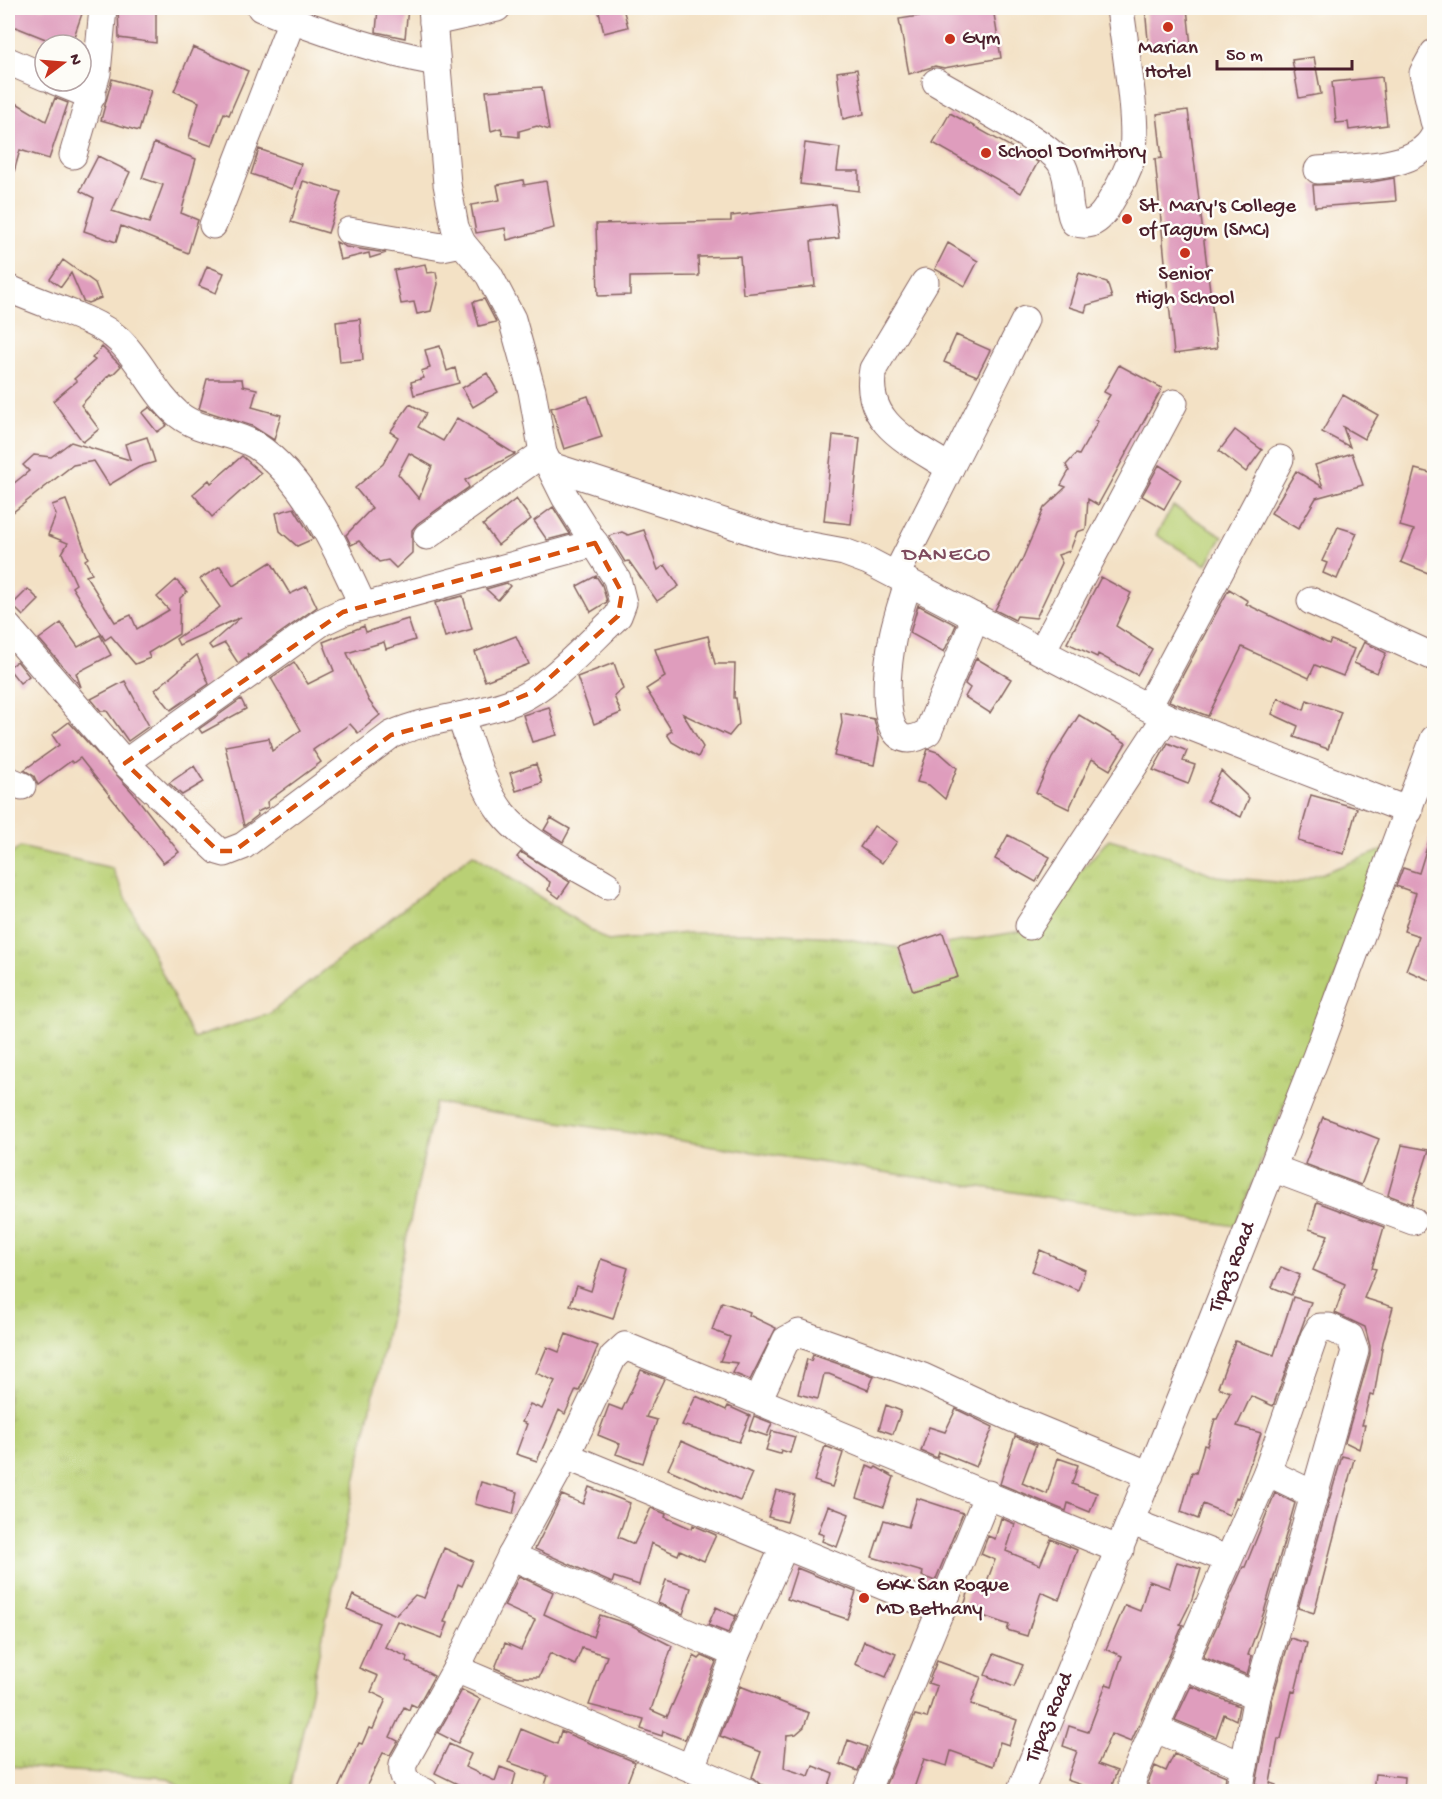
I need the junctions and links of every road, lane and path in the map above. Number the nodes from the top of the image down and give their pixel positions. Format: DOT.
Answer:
graph roads {
  1 [pos="103,8"];
  2 [pos="261,8"];
  3 [pos="497,8"];
  4 [pos="1120,8"];
  5 [pos="432,15"];
  6 [pos="292,20"];
  7 [pos="1434,53"];
  8 [pos="8,61"];
  9 [pos="436,62"];
  10 [pos="33,72"];
  11 [pos="936,82"];
  12 [pos="85,93"];
  13 [pos="92,96"];
  14 [pos="1434,122"];
  15 [pos="1434,136"];
  16 [pos="73,155"];
  17 [pos="1318,170"];
  18 [pos="213,225"];
  19 [pos="349,231"];
  20 [pos="462,243"];
  21 [pos="925,282"];
  22 [pos="8,288"];
  23 [pos="1025,320"];
  24 [pos="1174,403"];
  25 [pos="547,459"];
  26 [pos="1280,459"];
  27 [pos="950,468"];
  28 [pos="427,537"];
  29 [pos="595,543"];
  30 [pos="902,578"];
  31 [pos="1311,602"];
  32 [pos="363,606"];
  33 [pos="976,617"];
  34 [pos="8,627"];
  35 [pos="1042,651"];
  36 [pos="1434,657"];
  37 [pos="1157,712"];
  38 [pos="460,716"];
  39 [pos="1434,740"];
  40 [pos="125,763"];
  41 [pos="1428,784"];
  42 [pos="1409,812"];
  43 [pos="607,885"];
  44 [pos="1029,926"];
  45 [pos="1272,1168"];
  46 [pos="1413,1221"];
  47 [pos="758,1400"];
  48 [pos="566,1456"];
  49 [pos="1267,1472"];
  50 [pos="1150,1475"];
  51 [pos="988,1494"];
  52 [pos="1315,1495"];
  53 [pos="1132,1522"];
  54 [pos="784,1547"];
  55 [pos="1120,1550"];
  56 [pos="511,1556"];
  57 [pos="1227,1559"];
  58 [pos="942,1610"];
  59 [pos="736,1654"];
  60 [pos="1184,1666"];
  61 [pos="456,1669"];
  62 [pos="1257,1696"];
  63 [pos="1156,1729"];
  64 [pos="691,1767"];
  65 [pos="1241,1779"];
  66 [pos="425,1791"];
  67 [pos="747,1791"];
  68 [pos="866,1791"];
  69 [pos="1020,1791"];
  70 [pos="1133,1791"];
  1 -- 13 [label="street"];
  2 -- 6 [label="street"];
  3 -- 5 [label="street"];
  4 -- 11 [label="street"];
  5 -- 9 [label="street"];
  6 -- 9 [label="street"];
  6 -- 18 [label="street"];
  7 -- 14 [label="street"];
  8 -- 10 [label="street"];
  9 -- 20 [label="street"];
  12 -- 13 [label="street"];
  13 -- 16 [label="street"];
  15 -- 17 [label="street"];
  19 -- 20 [label="street"];
  20 -- 25 [label="street"];
  21 -- 27 [label="street"];
  22 -- 32 [label="street"];
  23 -- 27 [label="street"];
  24 -- 35 [label="street"];
  25 -- 28 [label="street"];
  25 -- 29 [label="street"];
  25 -- 30 [label="street"];
  26 -- 37 [label="street"];
  27 -- 30 [label="street"];
  29 -- 32 [label="street"];
  29 -- 38 [label="street"];
  30 -- 33 [label="street"];
  30 -- 33 [label="street"];
  31 -- 36 [label="street"];
  32 -- 40 [label="street"];
  33 -- 35 [label="street"];
  34 -- 40 [label="street"];
  35 -- 37 [label="street"];
  37 -- 42 [label="street"];
  37 -- 44 [label="street"];
  38 -- 40 [label="street"];
  38 -- 43 [label="street"];
  39 -- 41 [label="street, Tipaz Road"];
  41 -- 42 [label="street, Tipaz Road"];
  42 -- 45 [label="street, Tipaz Road"];
  45 -- 46 [label="street"];
  45 -- 50 [label="street, Tipaz Road"];
  47 -- 48 [label="street"];
  47 -- 50 [label="street"];
  47 -- 51 [label="street"];
  48 -- 54 [label="street"];
  48 -- 56 [label="street"];
  49 -- 52 [label="street"];
  49 -- 52 [label="street"];
  49 -- 57 [label="street"];
  50 -- 53 [label="street, Tipaz Road"];
  51 -- 55 [label="street"];
  51 -- 58 [label="street"];
  52 -- 62 [label="street"];
  53 -- 55 [label="street, Tipaz Road"];
  53 -- 57 [label="street"];
  54 -- 58 [label="street"];
  54 -- 59 [label="street"];
  55 -- 69 [label="street, Tipaz Road"];
  56 -- 59 [label="street"];
  56 -- 61 [label="street"];
  57 -- 60 [label="street"];
  58 -- 68 [label="street"];
  59 -- 64 [label="street"];
  60 -- 62 [label="street"];
  60 -- 63 [label="street"];
  61 -- 64 [label="street"];
  61 -- 66 [label="street"];
  62 -- 65 [label="street"];
  63 -- 65 [label="street"];
  63 -- 70 [label="street"];
  64 -- 67 [label="street"];
}
